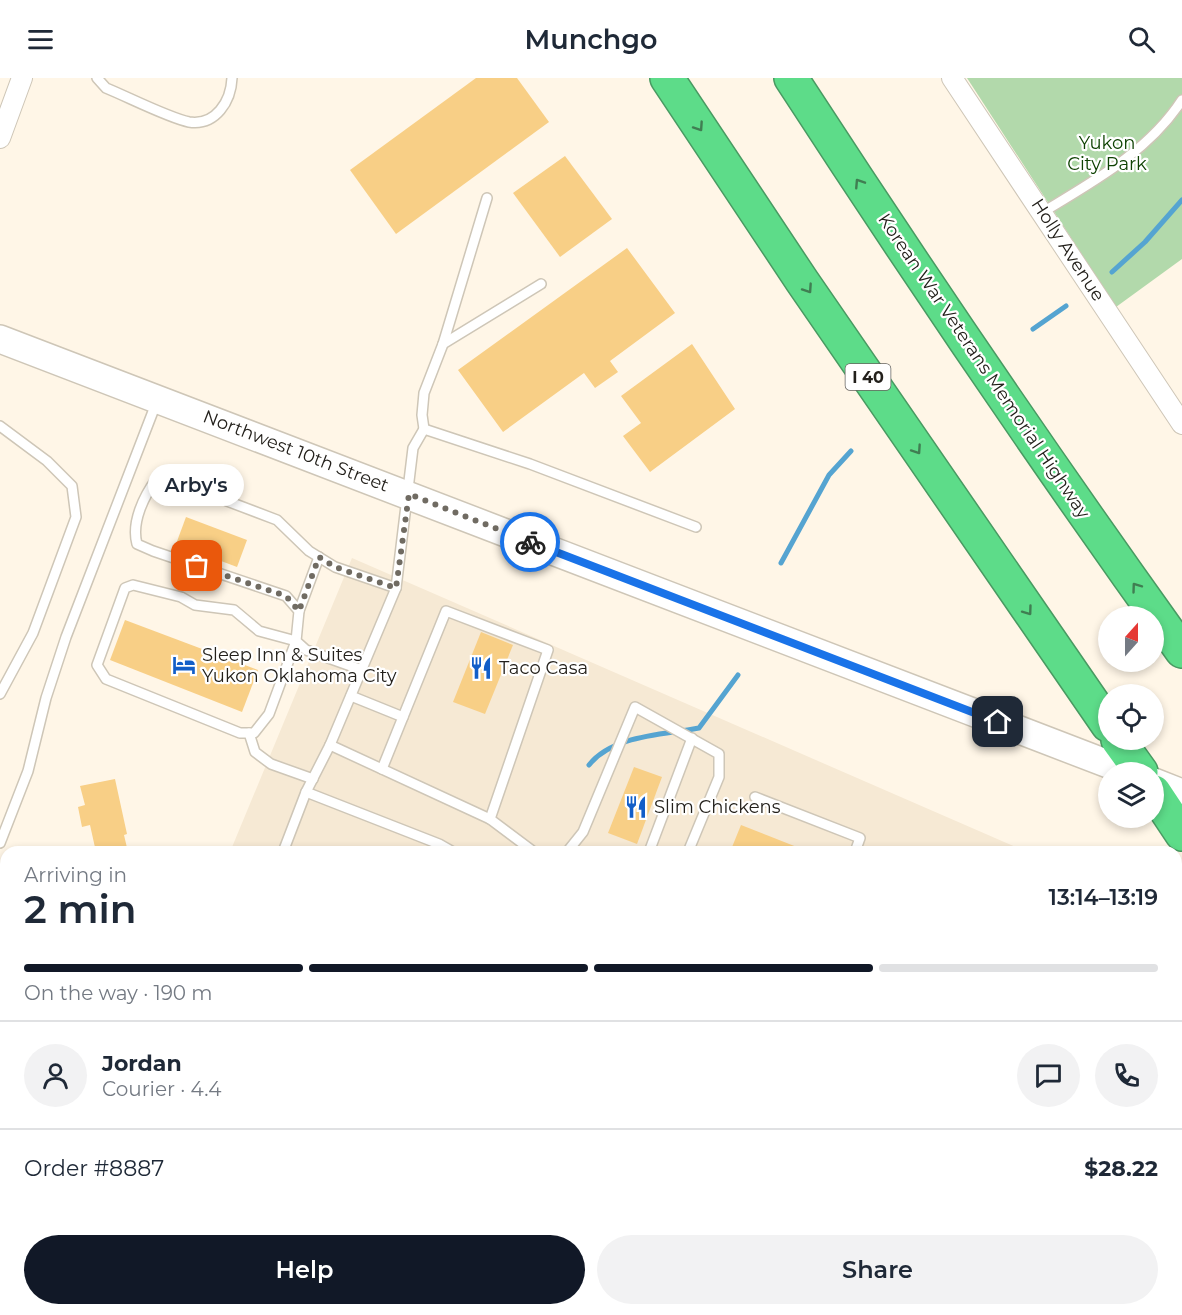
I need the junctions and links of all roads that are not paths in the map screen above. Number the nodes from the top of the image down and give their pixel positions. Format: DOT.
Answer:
graph roads {
  1 [pos="22,78"];
  2 [pos="98,78"];
  3 [pos="232,78"];
  4 [pos="667,78"];
  5 [pos="791,78"];
  6 [pos="952,78"];
  7 [pos="1182,100"];
  8 [pos="0,138"];
  9 [pos="487,198"];
  10 [pos="1043,213"];
  11 [pos="541,284"];
  12 [pos="0,339"];
  13 [pos="443,344"];
  14 [pos="158,399"];
  15 [pos="1180,417"];
  16 [pos="0,426"];
  17 [pos="424,429"];
  18 [pos="409,494"];
  19 [pos="696,527"];
  20 [pos="319,557"];
  21 [pos="396,588"];
  22 [pos="299,611"];
  23 [pos="296,641"];
  24 [pos="1182,651"];
  25 [pos="362,670"];
  26 [pos="0,694"];
  27 [pos="351,696"];
  28 [pos="1098,711"];
  29 [pos="404,717"];
  30 [pos="249,733"];
  31 [pos="692,738"];
  32 [pos="330,745"];
  33 [pos="1103,762"];
  34 [pos="382,769"];
  35 [pos="313,779"];
  36 [pos="1164,786"];
  37 [pos="306,792"];
  38 [pos="1182,793"];
  39 [pos="755,797"];
  40 [pos="1164,807"];
  41 [pos="490,819"];
  42 [pos="1182,834"];
  43 [pos="0,843"];
  44 [pos="285,846"];
  45 [pos="442,846"];
  46 [pos="526,846"];
  47 [pos="572,846"];
  48 [pos="651,846"];
  49 [pos="690,846"];
  50 [pos="857,846"];
  1 -- 8 [label="street"];
  2 -- 3 [label="lane"];
  4 -- 28 [label="highway, I 40, one-way"];
  24 -- 5 [label="highway, Korean War Veterans Memorial Highway, one-way"];
  6 -- 10 [label="street, Holly Avenue"];
  7 -- 10 [label="lane"];
  9 -- 13 [label="lane"];
  10 -- 15 [label="street, Holly Avenue"];
  11 -- 13 [label="lane"];
  12 -- 14 [label="main road, Northwest 10th Street"];
  13 -- 17 [label="lane"];
  14 -- 18 [label="main road, Northwest 10th Street"];
  14 -- 43 [label="lane"];
  16 -- 26 [label="lane"];
  17 -- 18 [label="lane"];
  17 -- 19 [label="lane"];
  18 -- 21 [label="lane"];
  18 -- 33 [label="main road, Northwest 10th Street"];
  20 -- 21 [label="lane"];
  20 -- 22 [label="lane"];
  20 -- 22 [label="lane"];
  21 -- 25 [label="lane"];
  22 -- 23 [label="lane"];
  23 -- 25 [label="lane"];
  23 -- 30 [label="lane"];
  23 -- 30 [label="lane"];
  25 -- 27 [label="lane"];
  27 -- 29 [label="lane"];
  27 -- 32 [label="lane"];
  29 -- 34 [label="lane"];
  29 -- 41 [label="lane"];
  30 -- 35 [label="lane"];
  31 -- 47 [label="lane"];
  31 -- 48 [label="lane"];
  31 -- 49 [label="lane"];
  32 -- 34 [label="lane"];
  32 -- 35 [label="lane"];
  34 -- 41 [label="lane"];
  35 -- 37 [label="lane"];
  36 -- 38 [label="main road"];
  37 -- 44 [label="lane"];
  37 -- 45 [label="lane"];
  39 -- 50 [label="lane"];
  40 -- 42 [label="highway"];
  41 -- 46 [label="lane"];
}
